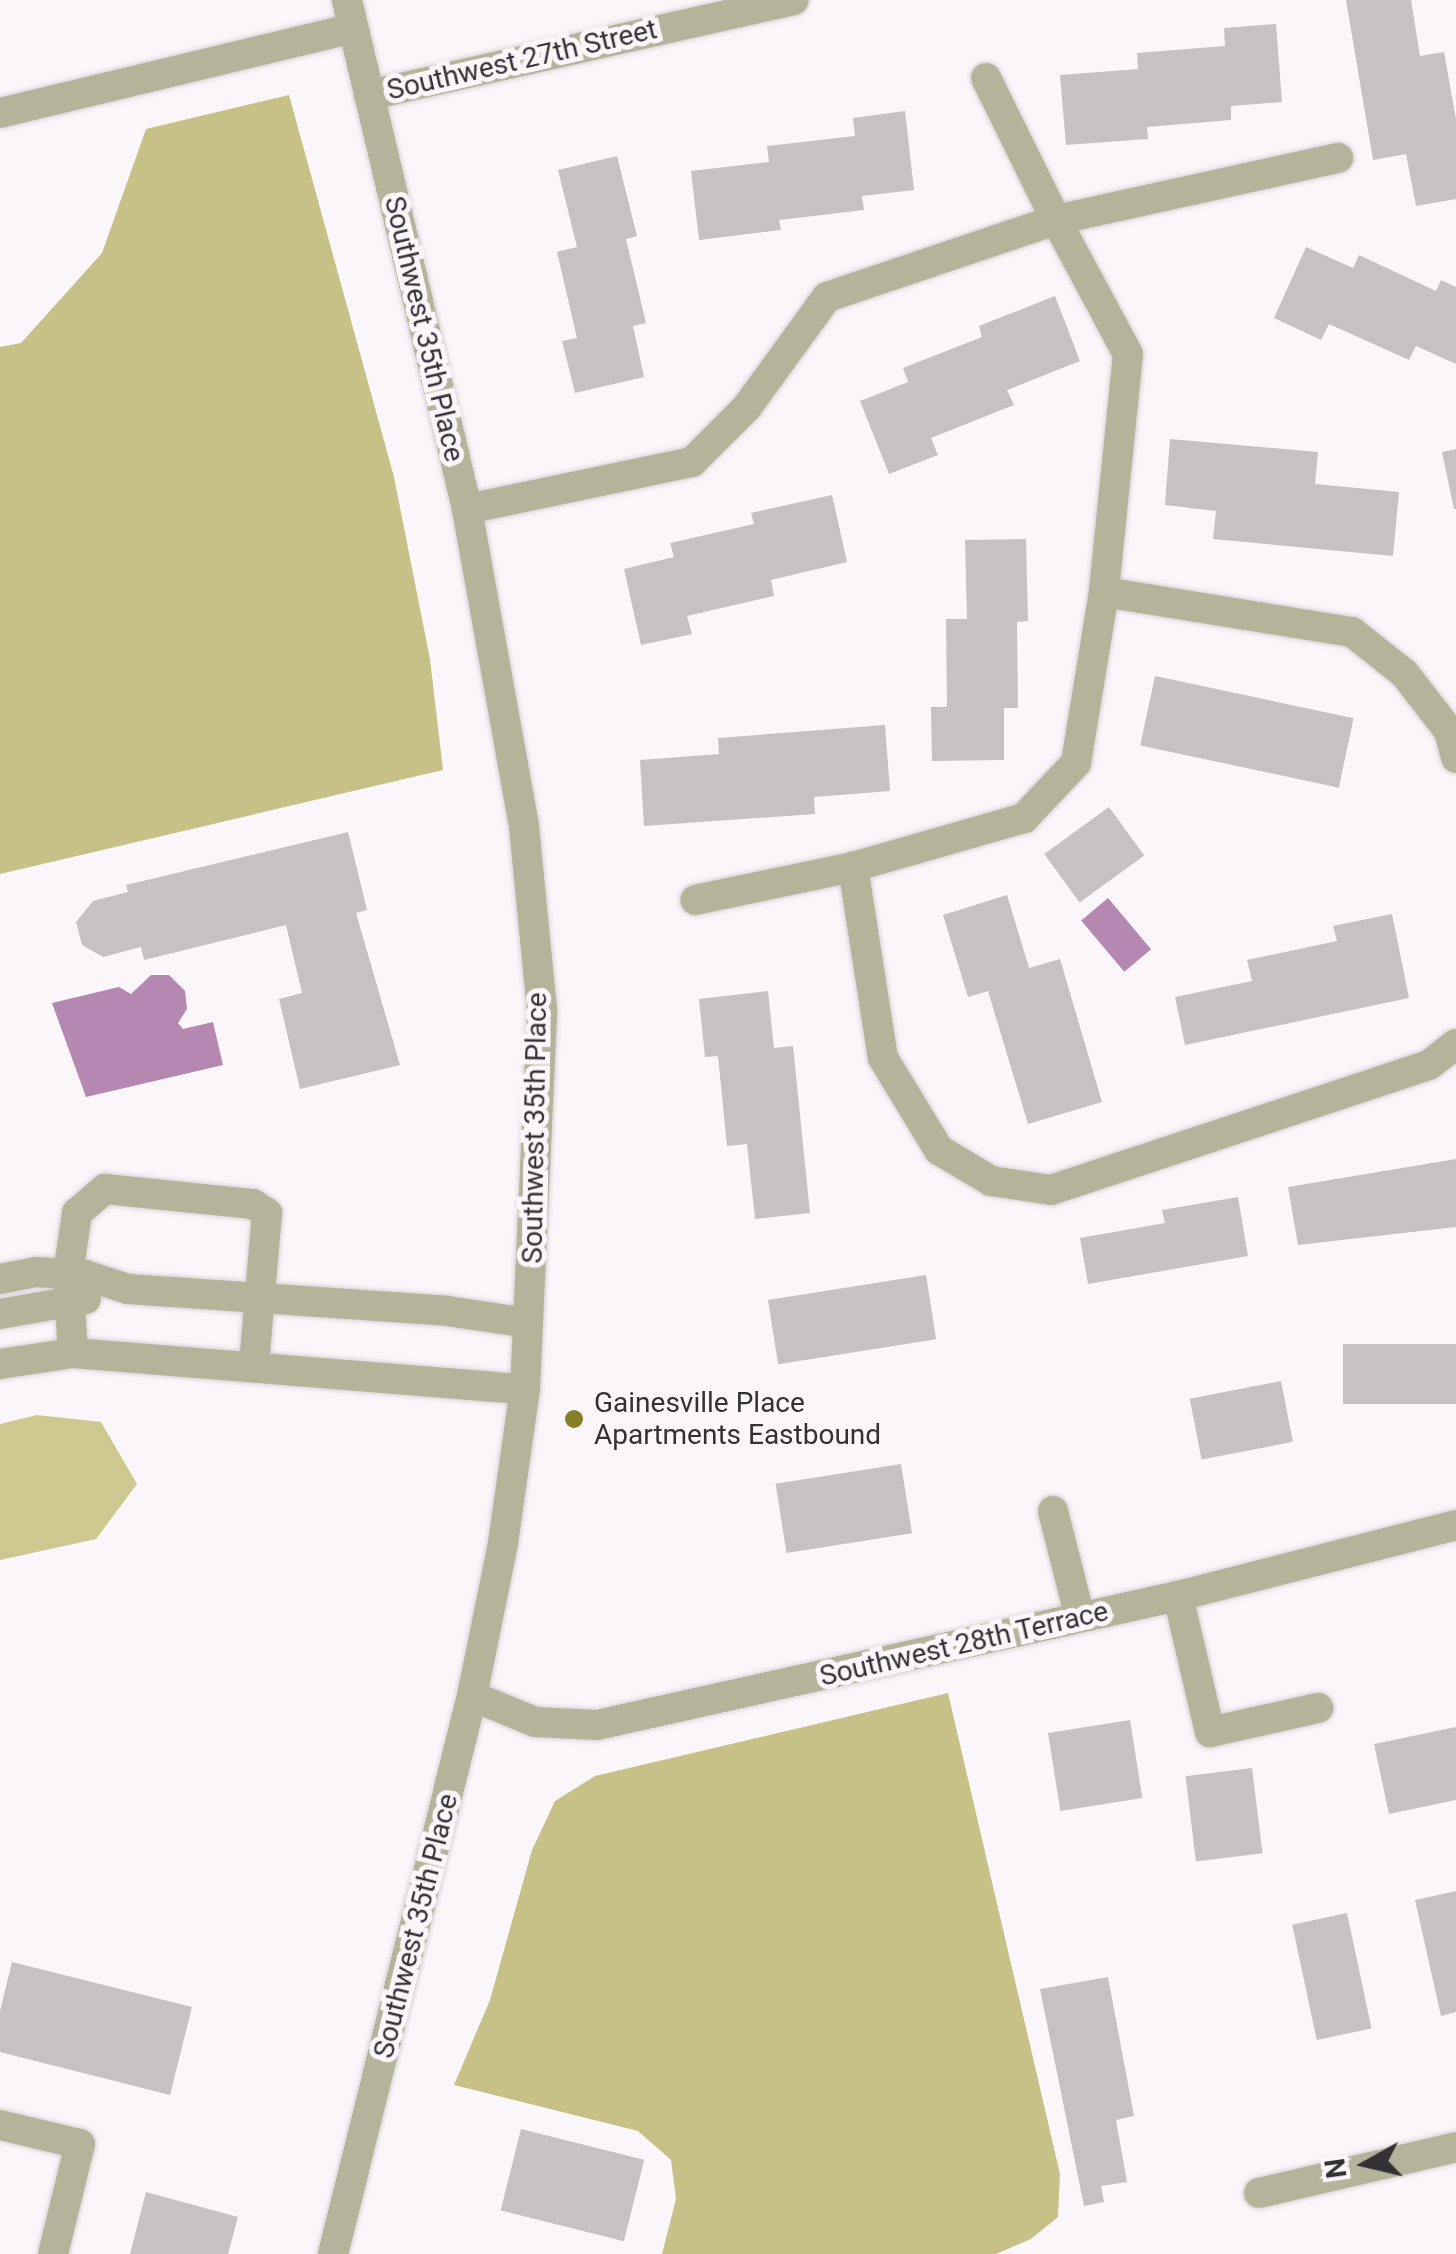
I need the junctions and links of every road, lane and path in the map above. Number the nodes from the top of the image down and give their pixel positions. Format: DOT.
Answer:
graph roads {
  1 [pos="792,0"];
  2 [pos="350,14"];
  3 [pos="986,78"];
  4 [pos="369,95"];
  5 [pos="0,113"];
  6 [pos="1338,158"];
  7 [pos="1056,220"];
  8 [pos="467,510"];
  9 [pos="1104,592"];
  10 [pos="1456,758"];
  11 [pos="853,866"];
  12 [pos="695,900"];
  13 [pos="1456,1044"];
  14 [pos="0,1279"];
  15 [pos="69,1288"];
  16 [pos="263,1298"];
  17 [pos="0,1314"];
  18 [pos="528,1323"];
  19 [pos="73,1353"];
  20 [pos="0,1364"];
  21 [pos="254,1366"];
  22 [pos="525,1389"];
  23 [pos="1054,1511"];
  24 [pos="1456,1525"];
  25 [pos="1178,1596"];
  26 [pos="1080,1618"];
  27 [pos="472,1696"];
  28 [pos="1318,1708"];
  29 [pos="0,2125"];
  30 [pos="1456,2148"];
  31 [pos="1259,2193"];
  32 [pos="53,2254"];
  33 [pos="333,2254"];
  1 -- 4 [label="street, Southwest 27th Street"];
  2 -- 4 [label="street, Southwest 35th Place"];
  2 -- 5 [label="street"];
  3 -- 7 [label="street"];
  4 -- 8 [label="street, Southwest 35th Place"];
  6 -- 7 [label="street"];
  7 -- 8 [label="street"];
  7 -- 9 [label="street"];
  8 -- 18 [label="street, Southwest 35th Place"];
  9 -- 10 [label="street"];
  9 -- 11 [label="street"];
  11 -- 12 [label="street"];
  11 -- 13 [label="street"];
  14 -- 15 [label="street"];
  15 -- 16 [label="street"];
  15 -- 16 [label="street"];
  15 -- 17 [label="street"];
  15 -- 19 [label="street"];
  16 -- 18 [label="street"];
  16 -- 21 [label="street"];
  18 -- 22 [label="street, Southwest 35th Place"];
  19 -- 20 [label="street"];
  19 -- 21 [label="street"];
  21 -- 22 [label="street"];
  22 -- 27 [label="street, Southwest 35th Place"];
  23 -- 26 [label="street"];
  24 -- 25 [label="street, Southwest 28th Terrace"];
  25 -- 26 [label="street, Southwest 28th Terrace"];
  25 -- 28 [label="street"];
  26 -- 27 [label="street, Southwest 28th Terrace"];
  27 -- 33 [label="street, Southwest 35th Place"];
  29 -- 32 [label="street"];
  30 -- 31 [label="street"];
}
